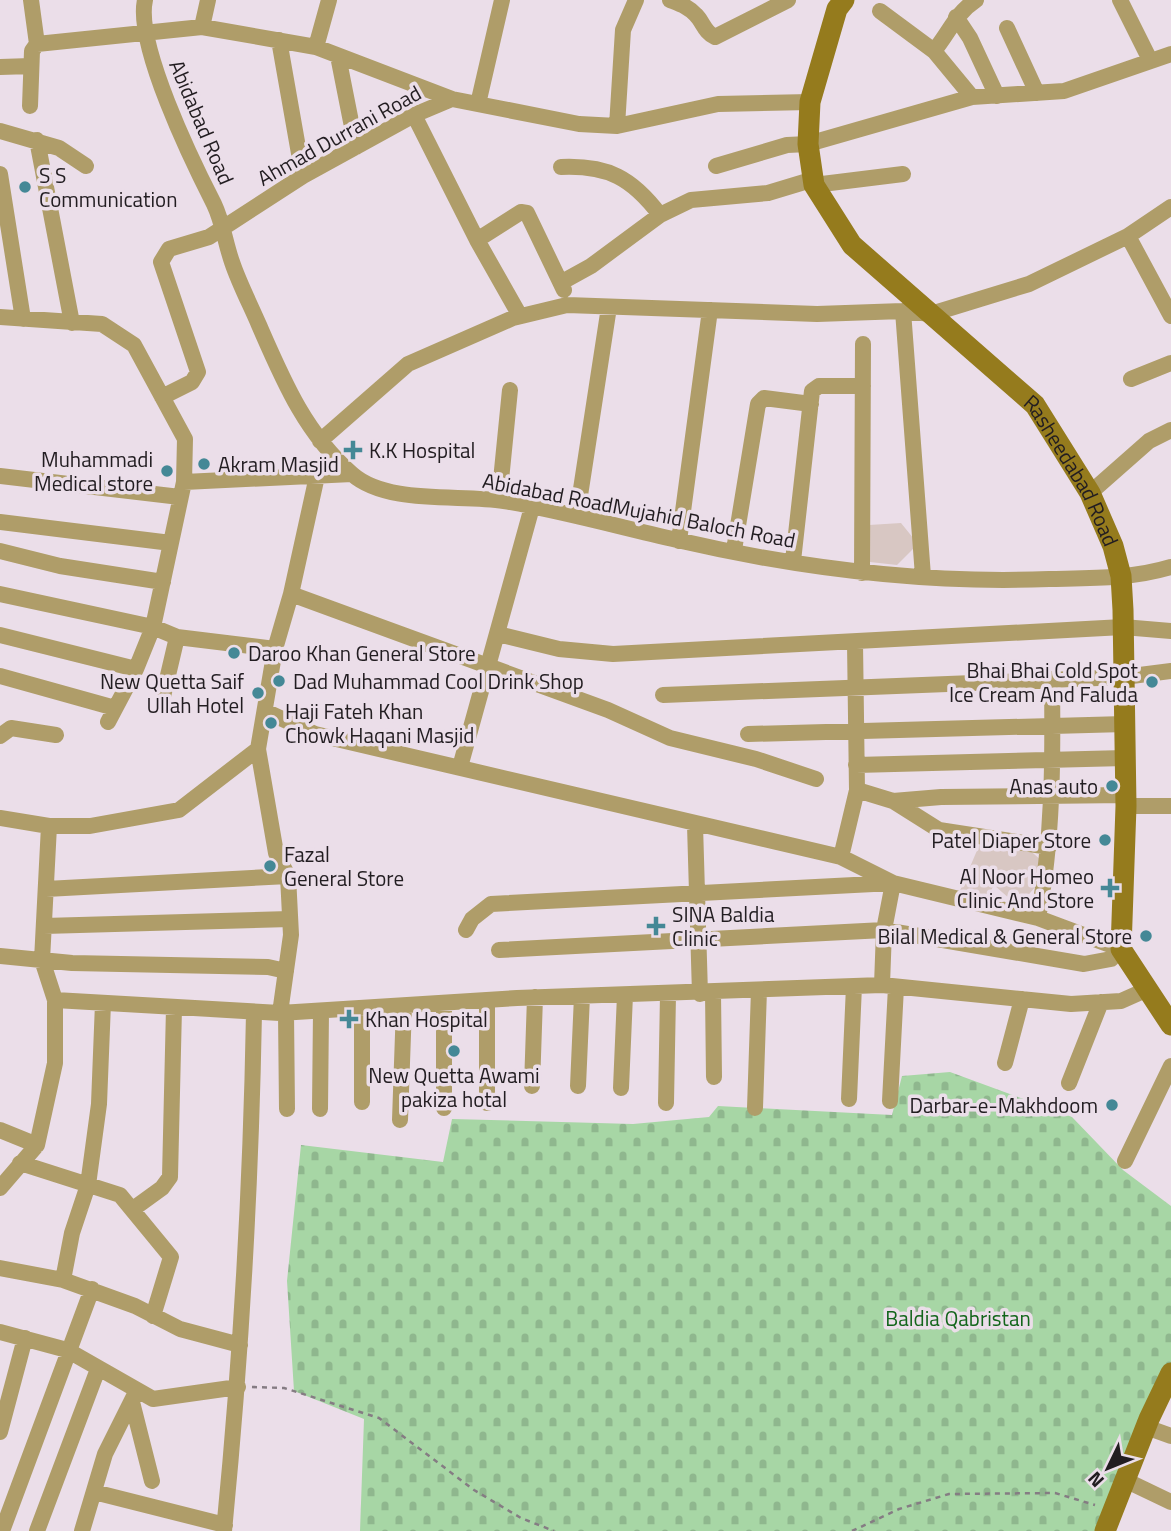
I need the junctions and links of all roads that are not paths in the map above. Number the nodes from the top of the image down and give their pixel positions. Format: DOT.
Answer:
graph roads {
  1 [pos="31,0"];
  2 [pos="145,0"];
  3 [pos="208,0"];
  4 [pos="329,0"];
  5 [pos="502,0"];
  6 [pos="636,0"];
  7 [pos="670,0"];
  8 [pos="788,0"];
  9 [pos="976,0"];
  10 [pos="1121,0"];
  11 [pos="839,3"];
  12 [pos="880,11"];
  13 [pos="956,17"];
  14 [pos="202,27"];
  15 [pos="1007,27"];
  16 [pos="144,34"];
  17 [pos="279,40"];
  18 [pos="37,44"];
  19 [pos="316,47"];
  20 [pos="934,51"];
  21 [pos="338,55"];
  22 [pos="1170,58"];
  23 [pos="1150,60"];
  24 [pos="31,66"];
  25 [pos="0,67"];
  26 [pos="1037,93"];
  27 [pos="997,96"];
  28 [pos="972,97"];
  29 [pos="452,99"];
  30 [pos="810,102"];
  31 [pos="478,104"];
  32 [pos="30,106"];
  33 [pos="414,115"];
  34 [pos="617,126"];
  35 [pos="0,131"];
  36 [pos="37,140"];
  37 [pos="808,144"];
  38 [pos="356,147"];
  39 [pos="86,166"];
  40 [pos="716,166"];
  41 [pos="561,167"];
  42 [pos="0,174"];
  43 [pos="903,174"];
  44 [pos="303,176"];
  45 [pos="812,183"];
  46 [pos="1171,207"];
  47 [pos="660,215"];
  48 [pos="224,225"];
  49 [pos="1128,236"];
  50 [pos="477,240"];
  51 [pos="562,282"];
  52 [pos="1167,297"];
  53 [pos="567,306"];
  54 [pos="609,307"];
  55 [pos="710,310"];
  56 [pos="903,311"];
  57 [pos="931,314"];
  58 [pos="520,316"];
  59 [pos="1171,316"];
  60 [pos="0,317"];
  61 [pos="23,319"];
  62 [pos="72,323"];
  63 [pos="863,344"];
  64 [pos="1171,363"];
  65 [pos="1131,379"];
  66 [pos="863,386"];
  67 [pos="510,390"];
  68 [pos="162,397"];
  69 [pos="811,404"];
  70 [pos="1171,430"];
  71 [pos="320,441"];
  72 [pos="352,474"];
  73 [pos="0,476"];
  74 [pos="317,476"];
  75 [pos="182,489"];
  76 [pos="1090,492"];
  77 [pos="499,500"];
  78 [pos="532,507"];
  79 [pos="577,515"];
  80 [pos="0,522"];
  81 [pos="679,541"];
  82 [pos="171,543"];
  83 [pos="734,550"];
  84 [pos="0,551"];
  85 [pos="793,561"];
  86 [pos="1171,567"];
  87 [pos="862,573"];
  88 [pos="923,576"];
  89 [pos="1121,576"];
  90 [pos="163,582"];
  91 [pos="0,594"];
  92 [pos="291,594"];
  93 [pos="153,626"];
  94 [pos="1123,627"];
  95 [pos="1171,631"];
  96 [pos="498,634"];
  97 [pos="0,635"];
  98 [pos="177,637"];
  99 [pos="855,642"];
  100 [pos="275,649"];
  101 [pos="489,666"];
  102 [pos="136,669"];
  103 [pos="1171,671"];
  104 [pos="0,677"];
  105 [pos="1124,677"];
  106 [pos="1052,679"];
  107 [pos="856,687"];
  108 [pos="663,695"];
  109 [pos="161,705"];
  110 [pos="265,711"];
  111 [pos="1125,724"];
  112 [pos="1052,727"];
  113 [pos="856,730"];
  114 [pos="748,734"];
  115 [pos="56,735"];
  116 [pos="0,736"];
  117 [pos="258,749"];
  118 [pos="1125,758"];
  119 [pos="1053,761"];
  120 [pos="856,765"];
  121 [pos="460,766"];
  122 [pos="816,779"];
  123 [pos="857,790"];
  124 [pos="1052,797"];
  125 [pos="893,801"];
  126 [pos="1126,801"];
  127 [pos="1171,806"];
  128 [pos="0,818"];
  129 [pos="695,825"];
  130 [pos="49,826"];
  131 [pos="1049,847"];
  132 [pos="841,857"];
  133 [pos="288,876"];
  134 [pos="893,883"];
  135 [pos="46,889"];
  136 [pos="697,894"];
  137 [pos="1038,918"];
  138 [pos="290,919"];
  139 [pos="44,926"];
  140 [pos="466,930"];
  141 [pos="884,930"];
  142 [pos="699,940"];
  143 [pos="1121,949"];
  144 [pos="499,950"];
  145 [pos="0,956"];
  146 [pos="42,960"];
  147 [pos="286,971"];
  148 [pos="854,986"];
  149 [pos="889,986"];
  150 [pos="1148,989"];
  151 [pos="1171,989"];
  152 [pos="759,990"];
  153 [pos="707,993"];
  154 [pos="625,995"];
  155 [pos="668,995"];
  156 [pos="582,996"];
  157 [pos="535,998"];
  158 [pos="1021,999"];
  159 [pos="55,1000"];
  160 [pos="487,1000"];
  161 [pos="1101,1002"];
  162 [pos="103,1003"];
  163 [pos="444,1003"];
  164 [pos="404,1006"];
  165 [pos="174,1008"];
  166 [pos="362,1008"];
  167 [pos="321,1011"];
  168 [pos="254,1012"];
  169 [pos="283,1013"];
  170 [pos="1171,1025"];
  171 [pos="1005,1063"];
  172 [pos="1171,1066"];
  173 [pos="714,1077"];
  174 [pos="1069,1083"];
  175 [pos="532,1086"];
  176 [pos="578,1086"];
  177 [pos="621,1088"];
  178 [pos="849,1099"];
  179 [pos="890,1101"];
  180 [pos="362,1102"];
  181 [pos="486,1103"];
  182 [pos="666,1103"];
  183 [pos="444,1108"];
  184 [pos="755,1108"];
  185 [pos="287,1109"];
  186 [pos="320,1110"];
  187 [pos="400,1120"];
  188 [pos="0,1130"];
  189 [pos="37,1145"];
  190 [pos="1125,1161"];
  191 [pos="20,1163"];
  192 [pos="1,1184"];
  193 [pos="88,1185"];
  194 [pos="133,1209"];
  195 [pos="0,1268"];
  196 [pos="63,1280"];
  197 [pos="92,1289"];
  198 [pos="153,1315"];
  199 [pos="0,1332"];
  200 [pos="25,1338"];
  201 [pos="240,1345"];
  202 [pos="67,1350"];
  203 [pos="98,1369"];
  204 [pos="1171,1373"];
  205 [pos="238,1387"];
  206 [pos="134,1397"];
  207 [pos="1146,1427"];
  208 [pos="0,1432"];
  209 [pos="1171,1436"];
  210 [pos="1127,1480"];
  211 [pos="152,1482"];
  212 [pos="94,1492"];
  213 [pos="1171,1502"];
  214 [pos="225,1528"];
  215 [pos="2,1531"];
  216 [pos="37,1531"];
  217 [pos="82,1531"];
  218 [pos="1105,1531"];
  1 -- 18 [label="street"];
  2 -- 16 [label="street"];
  3 -- 14 [label="street"];
  4 -- 19 [label="street"];
  5 -- 31 [label="street"];
  6 -- 34 [label="street"];
  7 -- 8 [label="street"];
  9 -- 13 [label="street"];
  10 -- 23 [label="street"];
  11 -- 30 [label="main road, Rasheedabad Road"];
  12 -- 20 [label="street"];
  13 -- 20 [label="street"];
  13 -- 27 [label="street"];
  14 -- 16 [label="street"];
  14 -- 17 [label="street"];
  15 -- 26 [label="street"];
  16 -- 18 [label="street"];
  16 -- 48 [label="street, Abidabad Road"];
  17 -- 19 [label="street"];
  17 -- 44 [label="street"];
  18 -- 24 [label="street"];
  19 -- 21 [label="street"];
  20 -- 28 [label="street"];
  21 -- 29 [label="street"];
  21 -- 38 [label="street"];
  22 -- 23 [label="street"];
  23 -- 26 [label="street"];
  24 -- 25 [label="street"];
  24 -- 32 [label="street"];
  26 -- 27 [label="street"];
  27 -- 28 [label="street"];
  28 -- 37 [label="street"];
  29 -- 31 [label="street, Ahmad Durrani Road"];
  29 -- 33 [label="street, Ahmad Durrani Road"];
  30 -- 34 [label="street, Ahmad Durrani Road"];
  30 -- 37 [label="main road, Rasheedabad Road"];
  31 -- 34 [label="street, Ahmad Durrani Road"];
  33 -- 38 [label="street, Ahmad Durrani Road"];
  33 -- 50 [label="street"];
  35 -- 36 [label="street"];
  36 -- 39 [label="street"];
  36 -- 62 [label="street"];
  37 -- 40 [label="street"];
  37 -- 45 [label="main road, Rasheedabad Road"];
  38 -- 44 [label="street, Ahmad Durrani Road"];
  41 -- 47 [label="street"];
  42 -- 61 [label="street"];
  43 -- 45 [label="street"];
  44 -- 48 [label="street, Ahmad Durrani Road"];
  45 -- 47 [label="street"];
  45 -- 57 [label="main road, Rasheedabad Road"];
  46 -- 49 [label="street"];
  47 -- 51 [label="street"];
  48 -- 68 [label="street, Ahmad Durrani Road"];
  48 -- 71 [label="street, Abidabad RoadMujahid Baloch Road"];
  49 -- 52 [label="street"];
  49 -- 57 [label="street"];
  50 -- 51 [label="street"];
  50 -- 58 [label="street"];
  51 -- 53 [label="street"];
  52 -- 59 [label="street"];
  53 -- 54 [label="street"];
  53 -- 58 [label="street"];
  54 -- 55 [label="street"];
  54 -- 79 [label="street"];
  55 -- 56 [label="street"];
  55 -- 81 [label="street"];
  56 -- 57 [label="street"];
  56 -- 88 [label="street"];
  57 -- 76 [label="main road, Rasheedabad Road"];
  58 -- 71 [label="street"];
  60 -- 61 [label="street"];
  61 -- 62 [label="street"];
  62 -- 68 [label="street"];
  63 -- 66 [label="street"];
  64 -- 65 [label="street"];
  66 -- 69 [label="street"];
  66 -- 87 [label="street"];
  67 -- 77 [label="street"];
  68 -- 75 [label="street"];
  69 -- 83 [label="street"];
  69 -- 85 [label="street"];
  70 -- 76 [label="street"];
  71 -- 72 [label="street, Abidabad RoadMujahid Baloch Road"];
  72 -- 74 [label="street"];
  72 -- 77 [label="street, Abidabad RoadMujahid Baloch Road"];
  73 -- 75 [label="street"];
  74 -- 75 [label="street"];
  74 -- 92 [label="street"];
  75 -- 82 [label="street"];
  76 -- 89 [label="main road, Rasheedabad Road"];
  77 -- 78 [label="street, Abidabad RoadMujahid Baloch Road"];
  78 -- 79 [label="street, Abidabad RoadMujahid Baloch Road"];
  78 -- 96 [label="street"];
  79 -- 81 [label="street, Abidabad RoadMujahid Baloch Road"];
  80 -- 82 [label="street"];
  81 -- 83 [label="street, Abidabad RoadMujahid Baloch Road"];
  82 -- 90 [label="street"];
  83 -- 85 [label="street, Abidabad RoadMujahid Baloch Road"];
  84 -- 90 [label="street"];
  85 -- 87 [label="street, Abidabad RoadMujahid Baloch Road"];
  86 -- 89 [label="street, Abidabad RoadMujahid Baloch Road"];
  87 -- 88 [label="street, Abidabad RoadMujahid Baloch Road"];
  88 -- 89 [label="street, Abidabad RoadMujahid Baloch Road"];
  89 -- 94 [label="main road, Rasheedabad Road"];
  90 -- 93 [label="street"];
  91 -- 93 [label="street"];
  92 -- 100 [label="street"];
  92 -- 101 [label="street"];
  93 -- 98 [label="street"];
  93 -- 102 [label="street"];
  94 -- 95 [label="street"];
  94 -- 99 [label="street"];
  94 -- 105 [label="main road, Rasheedabad Road"];
  96 -- 99 [label="street"];
  96 -- 101 [label="street"];
  97 -- 102 [label="street"];
  98 -- 100 [label="street"];
  98 -- 109 [label="street"];
  99 -- 107 [label="street"];
  100 -- 110 [label="street"];
  101 -- 121 [label="street"];
  101 -- 122 [label="street"];
  102 -- 104 [label="street"];
  103 -- 105 [label="street"];
  105 -- 106 [label="street"];
  105 -- 111 [label="main road, Rasheedabad Road"];
  106 -- 107 [label="street"];
  106 -- 112 [label="street"];
  107 -- 108 [label="street"];
  107 -- 113 [label="street"];
  110 -- 117 [label="street"];
  110 -- 121 [label="street"];
  111 -- 112 [label="street"];
  111 -- 118 [label="main road, Rasheedabad Road"];
  112 -- 113 [label="street"];
  112 -- 119 [label="street"];
  113 -- 114 [label="street"];
  113 -- 120 [label="street"];
  115 -- 116 [label="street"];
  117 -- 130 [label="street"];
  117 -- 133 [label="street"];
  118 -- 119 [label="street"];
  118 -- 126 [label="main road, Rasheedabad Road"];
  119 -- 120 [label="street"];
  119 -- 124 [label="street"];
  120 -- 123 [label="street"];
  121 -- 129 [label="street"];
  123 -- 125 [label="street"];
  123 -- 132 [label="street"];
  124 -- 125 [label="street"];
  124 -- 126 [label="street"];
  124 -- 131 [label="street"];
  125 -- 131 [label="street"];
  126 -- 127 [label="street"];
  126 -- 143 [label="main road, Rasheedabad Road"];
  128 -- 130 [label="street"];
  129 -- 132 [label="street"];
  129 -- 136 [label="street"];
  130 -- 135 [label="street"];
  131 -- 137 [label="street"];
  132 -- 134 [label="street"];
  133 -- 135 [label="street"];
  133 -- 138 [label="street"];
  134 -- 136 [label="street"];
  134 -- 137 [label="street"];
  134 -- 141 [label="street"];
  135 -- 139 [label="street"];
  136 -- 140 [label="street"];
  136 -- 142 [label="street"];
  137 -- 143 [label="street"];
  138 -- 139 [label="street"];
  138 -- 147 [label="street"];
  139 -- 146 [label="street"];
  141 -- 142 [label="street"];
  141 -- 143 [label="street"];
  141 -- 149 [label="street"];
  142 -- 144 [label="street"];
  142 -- 153 [label="street"];
  143 -- 150 [label="main road"];
  145 -- 146 [label="street"];
  146 -- 147 [label="street"];
  146 -- 159 [label="street"];
  147 -- 169 [label="street"];
  148 -- 149 [label="street"];
  148 -- 152 [label="street"];
  148 -- 178 [label="street"];
  149 -- 158 [label="street"];
  149 -- 179 [label="street"];
  150 -- 151 [label="main road"];
  150 -- 161 [label="street"];
  150 -- 170 [label="main road"];
  152 -- 153 [label="street"];
  152 -- 184 [label="street"];
  153 -- 155 [label="street"];
  153 -- 173 [label="street"];
  154 -- 155 [label="street"];
  154 -- 156 [label="street"];
  154 -- 177 [label="street"];
  155 -- 182 [label="street"];
  156 -- 157 [label="street"];
  156 -- 176 [label="street"];
  157 -- 160 [label="street"];
  157 -- 175 [label="street"];
  158 -- 161 [label="street"];
  158 -- 171 [label="street"];
  159 -- 162 [label="street"];
  159 -- 189 [label="street"];
  160 -- 163 [label="street"];
  160 -- 181 [label="street"];
  161 -- 174 [label="street"];
  162 -- 165 [label="street"];
  162 -- 193 [label="street"];
  163 -- 164 [label="street"];
  163 -- 183 [label="street"];
  164 -- 166 [label="street"];
  164 -- 187 [label="street"];
  165 -- 168 [label="street"];
  165 -- 194 [label="street"];
  166 -- 167 [label="street"];
  166 -- 180 [label="street"];
  167 -- 169 [label="street"];
  167 -- 186 [label="street"];
  168 -- 169 [label="street"];
  168 -- 201 [label="street"];
  169 -- 185 [label="street"];
  172 -- 190 [label="street"];
  188 -- 189 [label="street"];
  189 -- 191 [label="street"];
  191 -- 192 [label="street"];
  191 -- 193 [label="street"];
  193 -- 194 [label="street"];
  193 -- 196 [label="street"];
  194 -- 198 [label="street"];
  195 -- 196 [label="street"];
  196 -- 197 [label="street"];
  197 -- 198 [label="street"];
  197 -- 202 [label="street"];
  198 -- 201 [label="street"];
  199 -- 200 [label="street"];
  200 -- 202 [label="street"];
  200 -- 208 [label="street"];
  201 -- 205 [label="street"];
  202 -- 203 [label="street"];
  202 -- 215 [label="street"];
  203 -- 206 [label="street"];
  203 -- 216 [label="street"];
  204 -- 207 [label="main road"];
  205 -- 206 [label="street"];
  205 -- 214 [label="street"];
  206 -- 211 [label="street"];
  206 -- 212 [label="street"];
  207 -- 209 [label="street"];
  207 -- 210 [label="main road"];
  210 -- 213 [label="street"];
  210 -- 218 [label="main road"];
  212 -- 214 [label="street"];
  212 -- 217 [label="street"];
}
